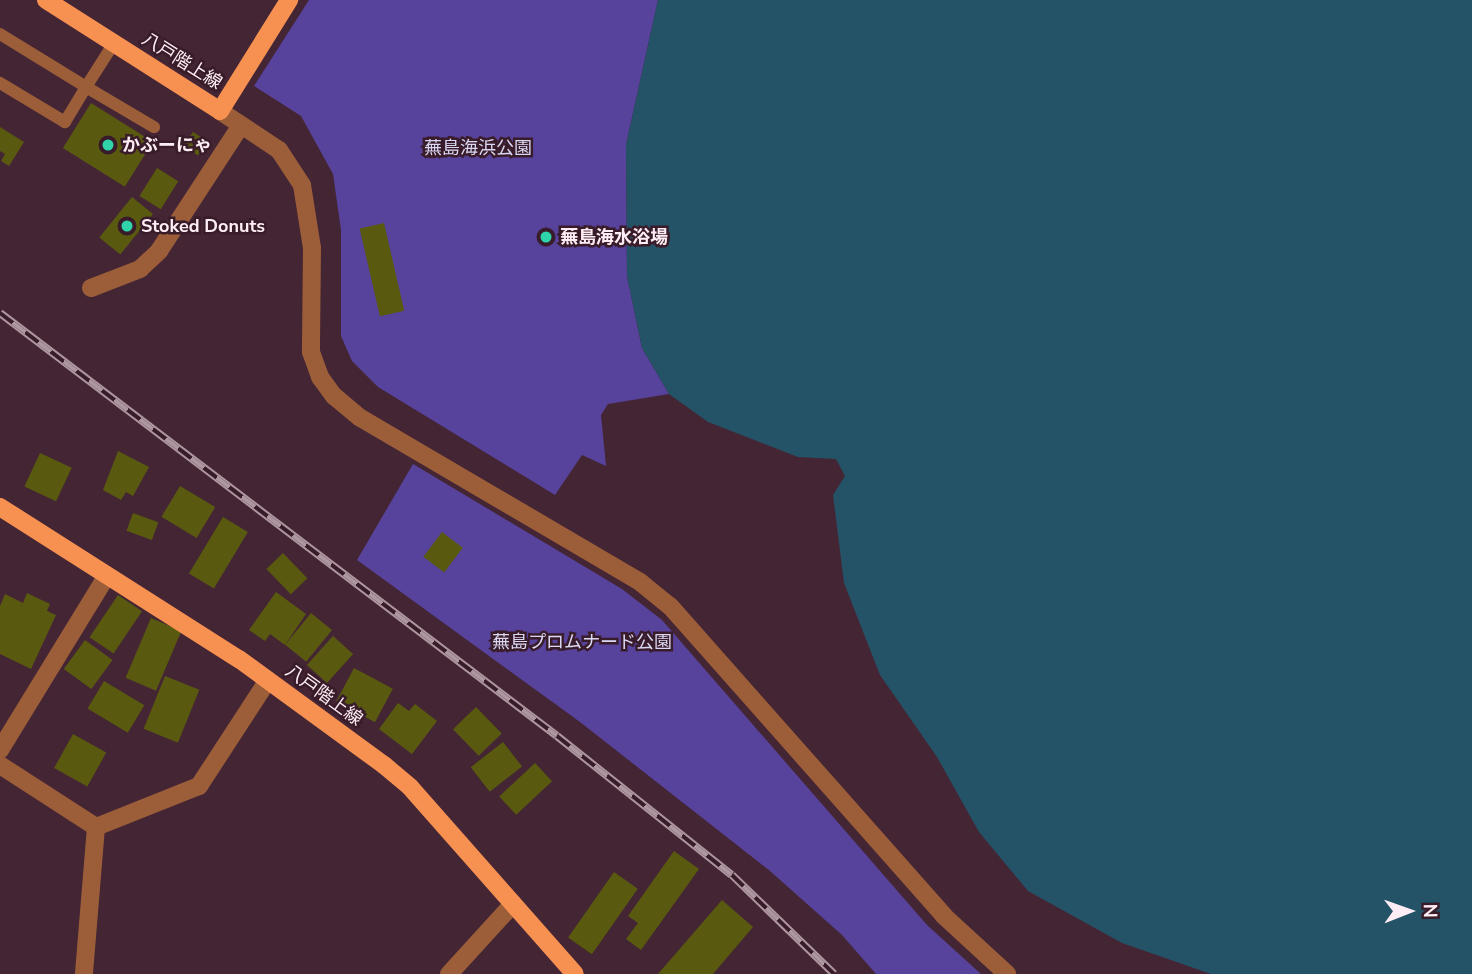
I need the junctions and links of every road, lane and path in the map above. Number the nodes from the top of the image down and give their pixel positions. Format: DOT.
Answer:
graph roads {
  1 [pos="46,0"];
  2 [pos="289,0"];
  3 [pos="0,34"];
  4 [pos="114,43"];
  5 [pos="0,83"];
  6 [pos="86,87"];
  7 [pos="220,111"];
  8 [pos="241,125"];
  9 [pos="154,127"];
  10 [pos="91,288"];
  11 [pos="0,507"];
  12 [pos="106,577"];
  13 [pos="268,680"];
  14 [pos="0,750"];
  15 [pos="0,765"];
  16 [pos="96,827"];
  17 [pos="513,904"];
  18 [pos="84,974"];
  19 [pos="449,974"];
  20 [pos="575,974"];
  21 [pos="1007,974"];
  1 -- 4 [label="main road, 八戸階上線"];
  2 -- 7 [label="main road, 八戸階上線"];
  3 -- 6 [label="lane"];
  4 -- 6 [label="lane"];
  4 -- 7 [label="main road, 八戸階上線"];
  5 -- 6 [label="lane"];
  6 -- 9 [label="lane"];
  7 -- 8 [label="street"];
  8 -- 10 [label="street"];
  8 -- 21 [label="street"];
  11 -- 12 [label="main road, 八戸階上線"];
  12 -- 13 [label="main road, 八戸階上線"];
  12 -- 14 [label="street"];
  13 -- 16 [label="street"];
  13 -- 17 [label="main road, 八戸階上線"];
  15 -- 16 [label="street"];
  16 -- 18 [label="street"];
  17 -- 19 [label="street"];
  17 -- 20 [label="main road, 八戸階上線"];
}
